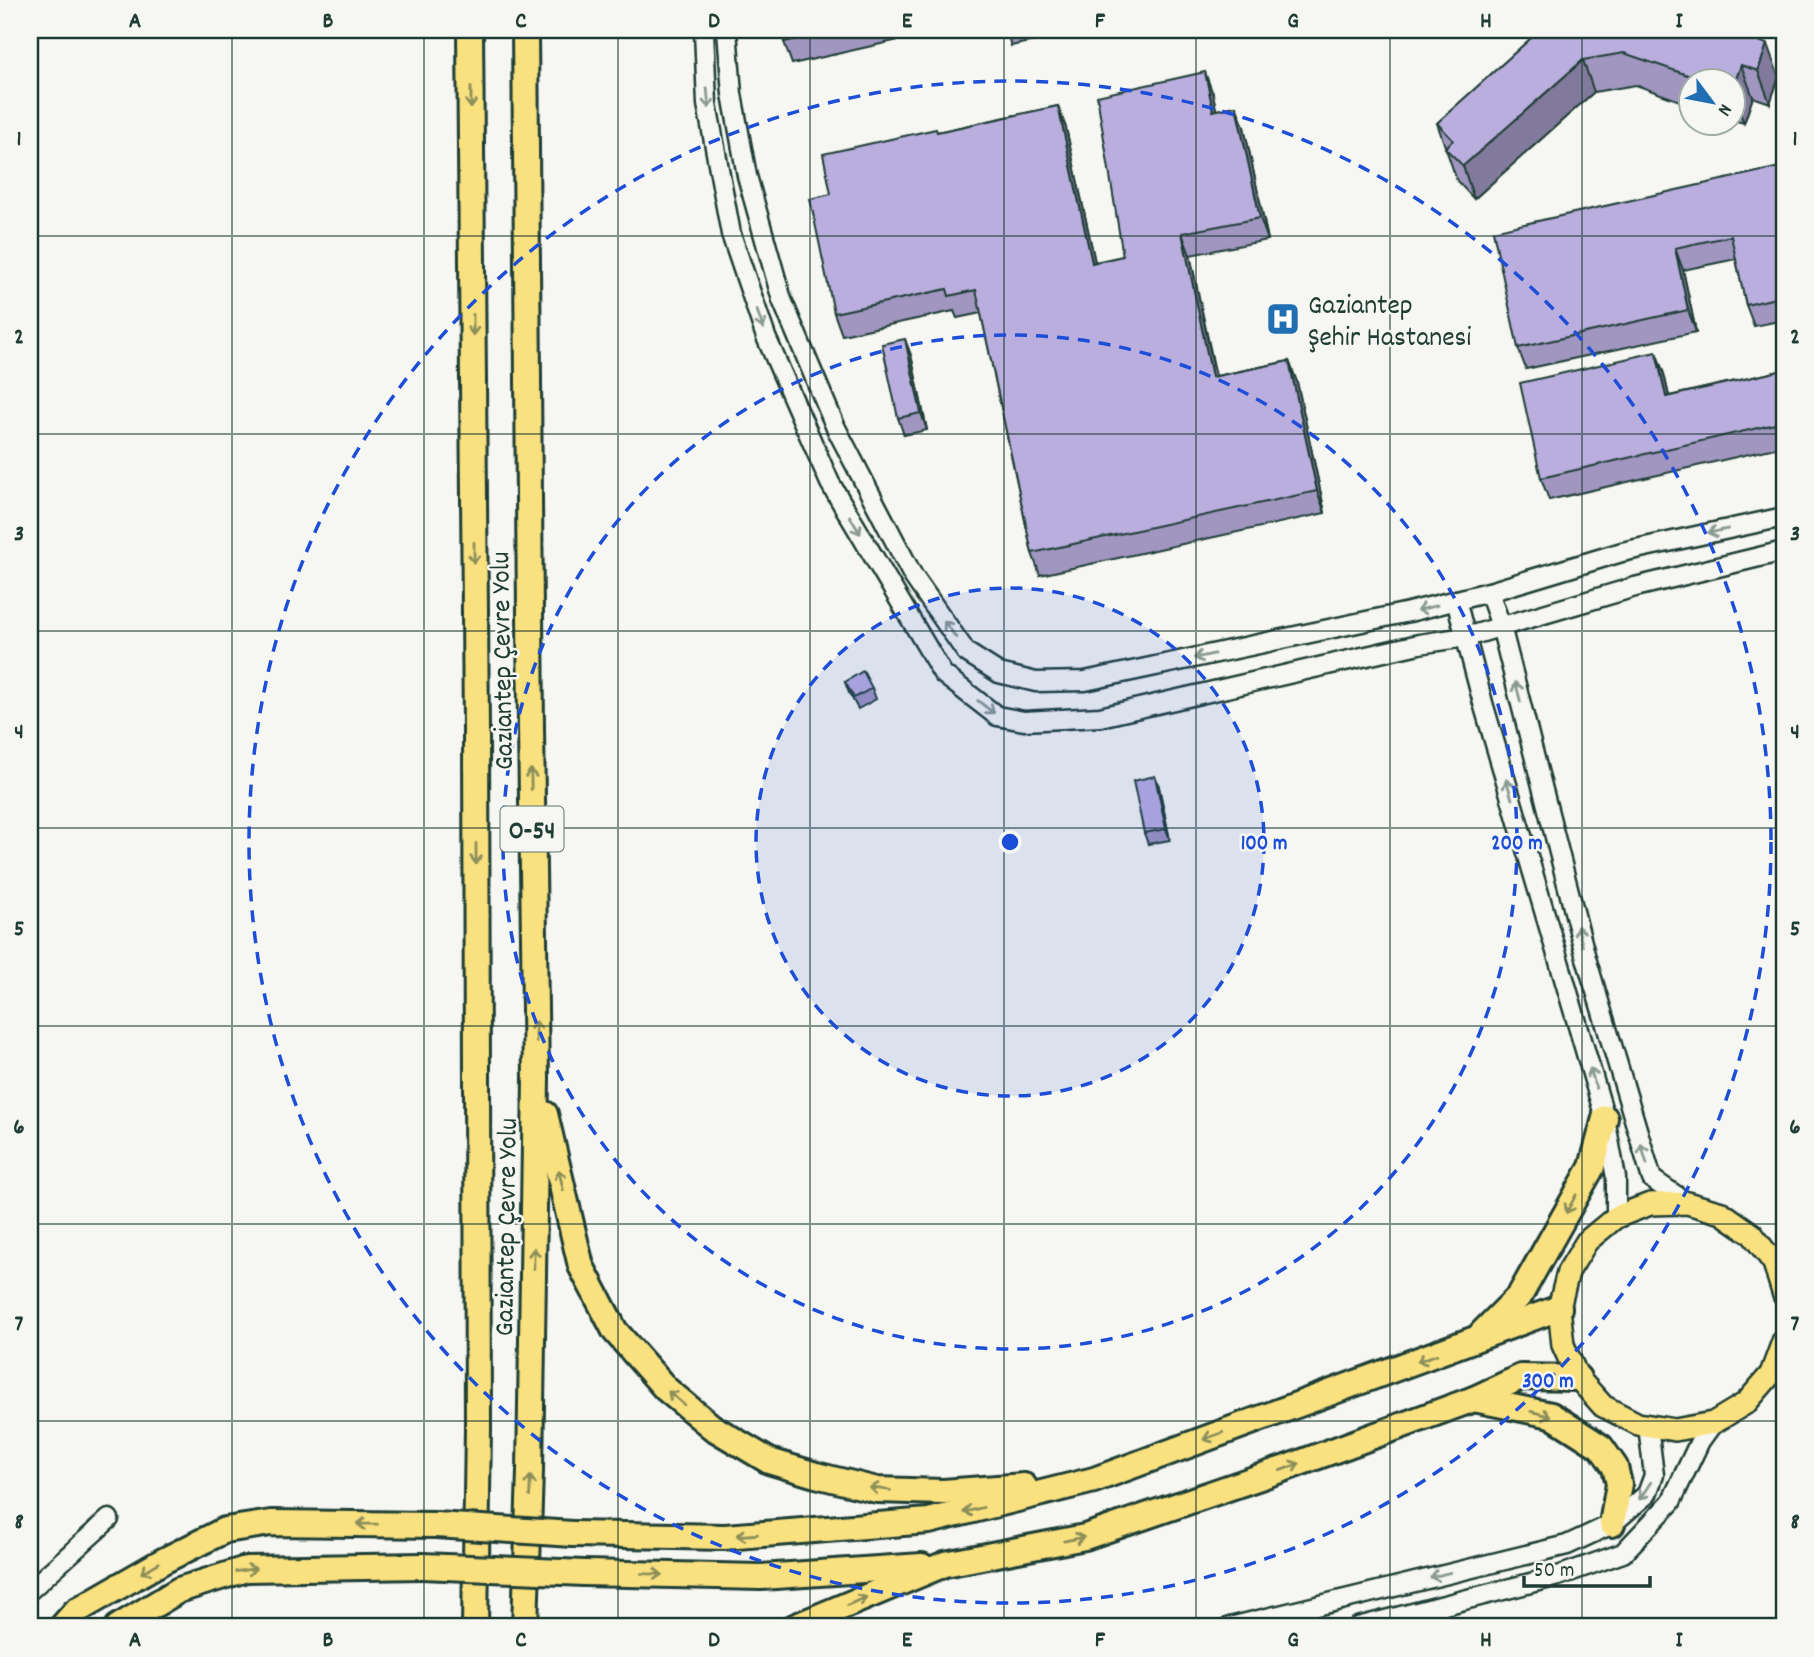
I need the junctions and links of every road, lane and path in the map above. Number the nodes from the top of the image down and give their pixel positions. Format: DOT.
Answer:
graph roads {
  1 [pos="470,30"];
  2 [pos="525,30"];
  3 [pos="704,30"];
  4 [pos="727,30"];
  5 [pos="1784,517"];
  6 [pos="1784,551"];
  7 [pos="1489,592"];
  8 [pos="1456,600"];
  9 [pos="1501,626"];
  10 [pos="1466,637"];
  11 [pos="537,1078"];
  12 [pos="1605,1118"];
  13 [pos="1687,1203"];
  14 [pos="1616,1217"];
  15 [pos="1779,1263"];
  16 [pos="1784,1295"];
  17 [pos="1559,1308"];
  18 [pos="1784,1339"];
  19 [pos="1475,1340"];
  20 [pos="1578,1378"];
  21 [pos="1474,1399"];
  22 [pos="1713,1423"];
  23 [pos="1648,1426"];
  24 [pos="1094,1479"];
  25 [pos="110,1519"];
  26 [pos="1612,1524"];
  27 [pos="945,1564"];
  28 [pos="30,1590"];
  29 [pos="62,1627"];
  30 [pos="118,1627"];
  31 [pos="475,1627"];
  32 [pos="524,1627"];
  33 [pos="793,1627"];
  34 [pos="1230,1627"];
  35 [pos="1358,1627"];
  1 -- 31 [label="highway, Gaziantep Çevre Yolu / O-54, one-way"];
  11 -- 2 [label="highway, Gaziantep Çevre Yolu / O-54, one-way"];
  3 -- 10 [label="street, one-way"];
  8 -- 4 [label="street, one-way"];
  5 -- 7 [label="street, one-way"];
  6 -- 9 [label="street"];
  7 -- 8 [label="street"];
  7 -- 9 [label="street"];
  8 -- 10 [label="street"];
  9 -- 10 [label="street"];
  13 -- 9 [label="street, one-way"];
  12 -- 10 [label="street, one-way"];
  24 -- 11 [label="highway, one-way"];
  32 -- 11 [label="highway, Gaziantep Çevre Yolu / O-54, one-way"];
  12 -- 14 [label="street"];
  12 -- 19 [label="highway, one-way"];
  13 -- 14 [label="main road"];
  13 -- 15 [label="main road"];
  14 -- 17 [label="main road"];
  15 -- 16 [label="main road"];
  17 -- 19 [label="highway"];
  17 -- 20 [label="main road"];
  18 -- 22 [label="main road"];
  19 -- 24 [label="highway, one-way"];
  20 -- 21 [label="highway"];
  20 -- 23 [label="main road"];
  21 -- 26 [label="highway, one-way"];
  27 -- 21 [label="highway, one-way"];
  22 -- 23 [label="main road"];
  22 -- 35 [label="street"];
  23 -- 26 [label="street, one-way"];
  24 -- 29 [label="highway, one-way, bridge"];
  25 -- 28 [label="street"];
  26 -- 34 [label="street, one-way"];
  30 -- 27 [label="highway, one-way, bridge"];
  33 -- 27 [label="highway, one-way"];
}
